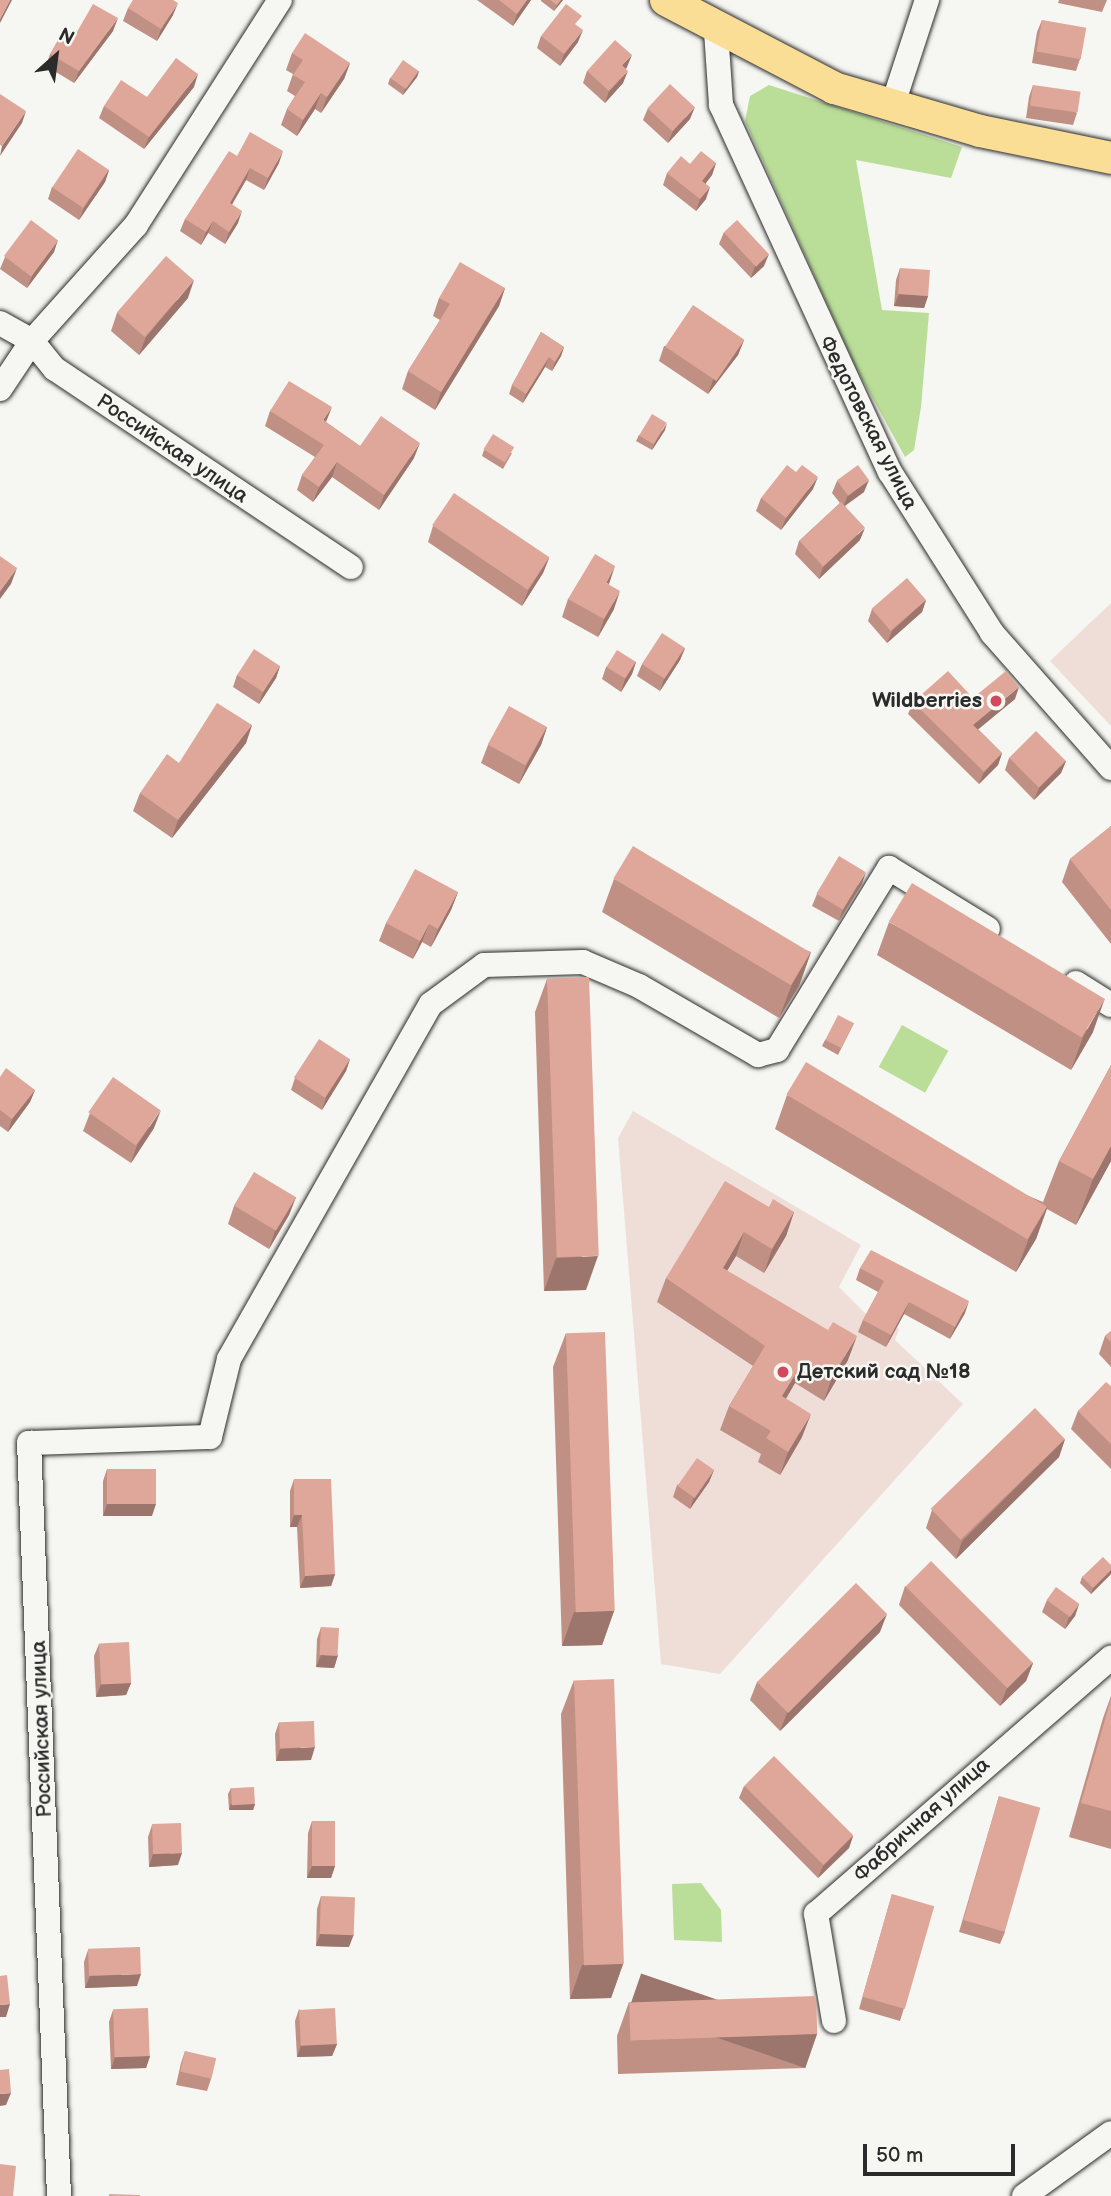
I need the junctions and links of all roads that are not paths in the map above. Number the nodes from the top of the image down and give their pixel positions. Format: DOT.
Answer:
graph roads {
  1 [pos="280,0"];
  2 [pos="666,0"];
  3 [pos="927,0"];
  4 [pos="716,31"];
  5 [pos="892,107"];
  6 [pos="1111,158"];
  7 [pos="0,323"];
  8 [pos="32,341"];
  9 [pos="0,389"];
  10 [pos="351,567"];
  11 [pos="1111,768"];
  12 [pos="1006,940"];
  13 [pos="1053,969"];
  14 [pos="1111,1005"];
  15 [pos="1111,1658"];
  16 [pos="834,2021"];
  17 [pos="1111,2133"];
  18 [pos="59,2196"];
  19 [pos="1024,2196"];
  1 -- 8 [label="street"];
  2 -- 4 [label="main road"];
  3 -- 5 [label="street"];
  4 -- 5 [label="main road"];
  4 -- 11 [label="street, Федотовская улица"];
  5 -- 6 [label="main road"];
  7 -- 8 [label="street, Российская улица"];
  8 -- 9 [label="street"];
  8 -- 10 [label="street, Российская улица"];
  12 -- 18 [label="street, Российская улица"];
  13 -- 14 [label="street"];
  15 -- 16 [label="street, Фабричная улица"];
  17 -- 19 [label="street"];
}
